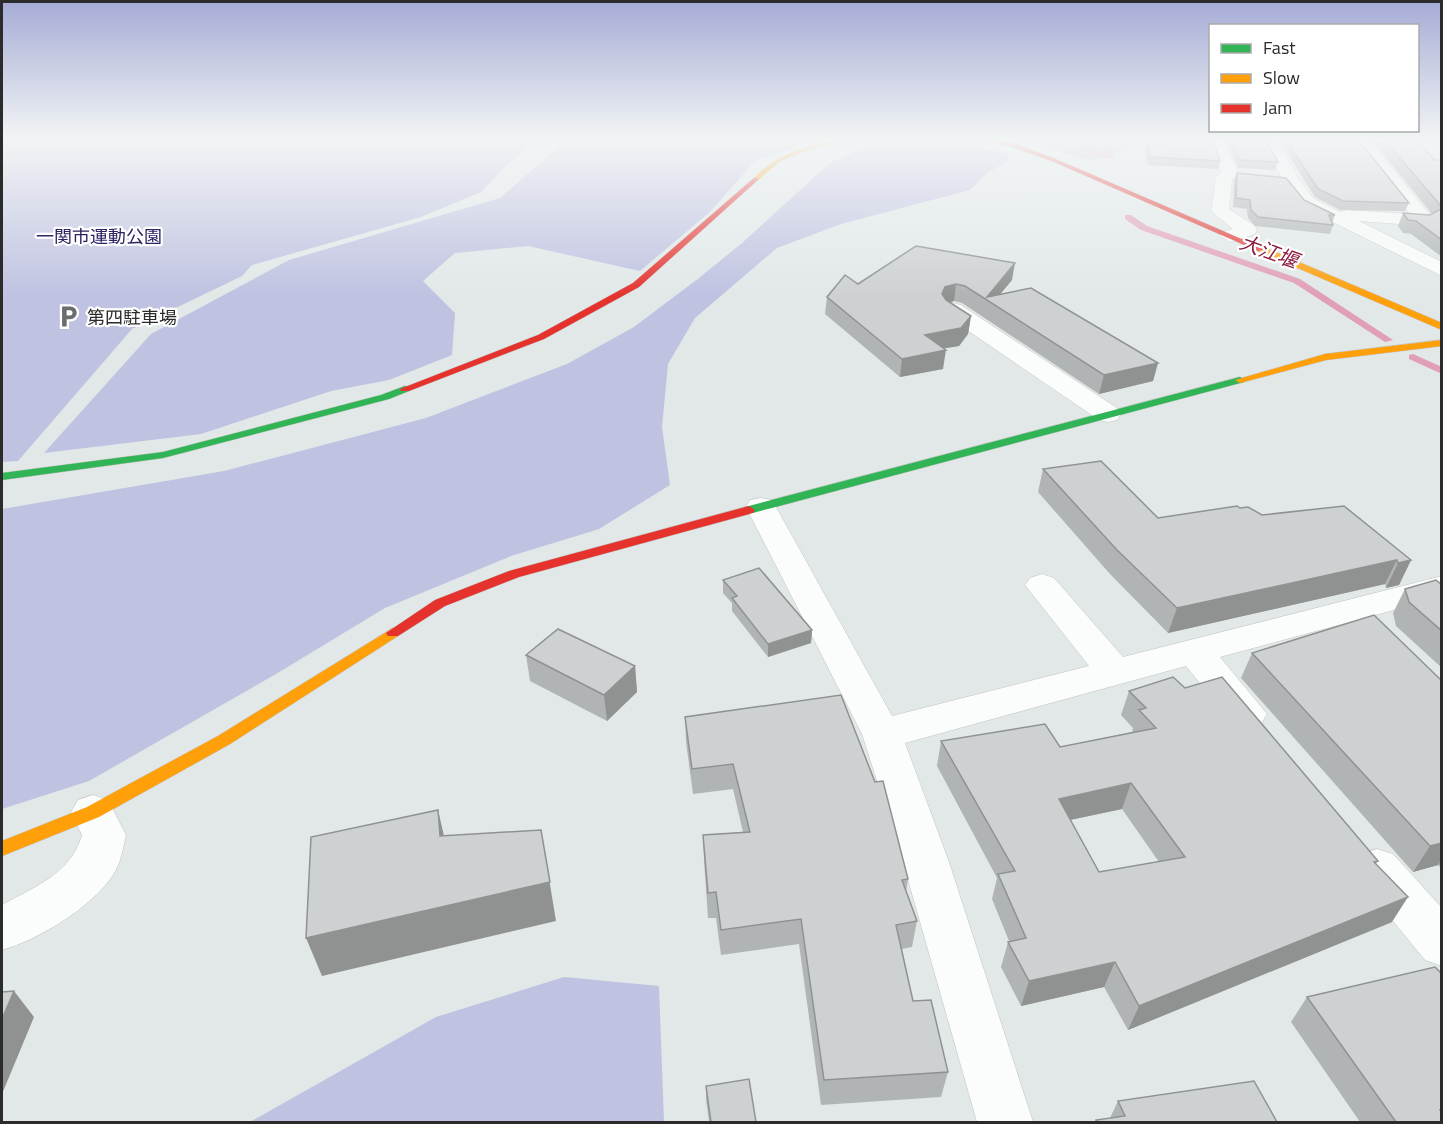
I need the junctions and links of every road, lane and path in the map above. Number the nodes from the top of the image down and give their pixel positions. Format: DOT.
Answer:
graph roads {
  1 [pos="743,190"];
  2 [pos="1124,190"];
  3 [pos="1222,190"];
  4 [pos="1299,190"];
  5 [pos="1401,190"];
  6 [pos="1409,200"];
  7 [pos="1431,201"];
  8 [pos="1328,214"];
  9 [pos="1230,236"];
  10 [pos="1442,270"];
  11 [pos="953,310"];
  12 [pos="1442,327"];
  13 [pos="1442,343"];
  14 [pos="1108,414"];
  15 [pos="2,477"];
  16 [pos="761,507"];
  17 [pos="1042,585"];
  18 [pos="1442,586"];
  19 [pos="1194,651"];
  20 [pos="1115,672"];
  21 [pos="882,734"];
  22 [pos="1271,743"];
  23 [pos="93,812"];
  24 [pos="1356,843"];
  25 [pos="2,849"];
  26 [pos="2,929"];
  27 [pos="1442,944"];
  28 [pos="1005,1122"];
  1 -- 15 [label="street"];
  2 -- 9 [label="street"];
  3 -- 9 [label="street"];
  4 -- 8 [label="street"];
  5 -- 6 [label="street"];
  6 -- 7 [label="street"];
  6 -- 8 [label="street"];
  8 -- 10 [label="street"];
  9 -- 12 [label="street"];
  11 -- 14 [label="street"];
  13 -- 14 [label="street"];
  14 -- 16 [label="street"];
  16 -- 21 [label="street"];
  16 -- 23 [label="street"];
  17 -- 20 [label="street"];
  18 -- 19 [label="street"];
  19 -- 20 [label="street"];
  19 -- 22 [label="street"];
  20 -- 21 [label="street"];
  21 -- 28 [label="street"];
  23 -- 25 [label="street"];
  23 -- 26 [label="street"];
  24 -- 27 [label="street"];
}
